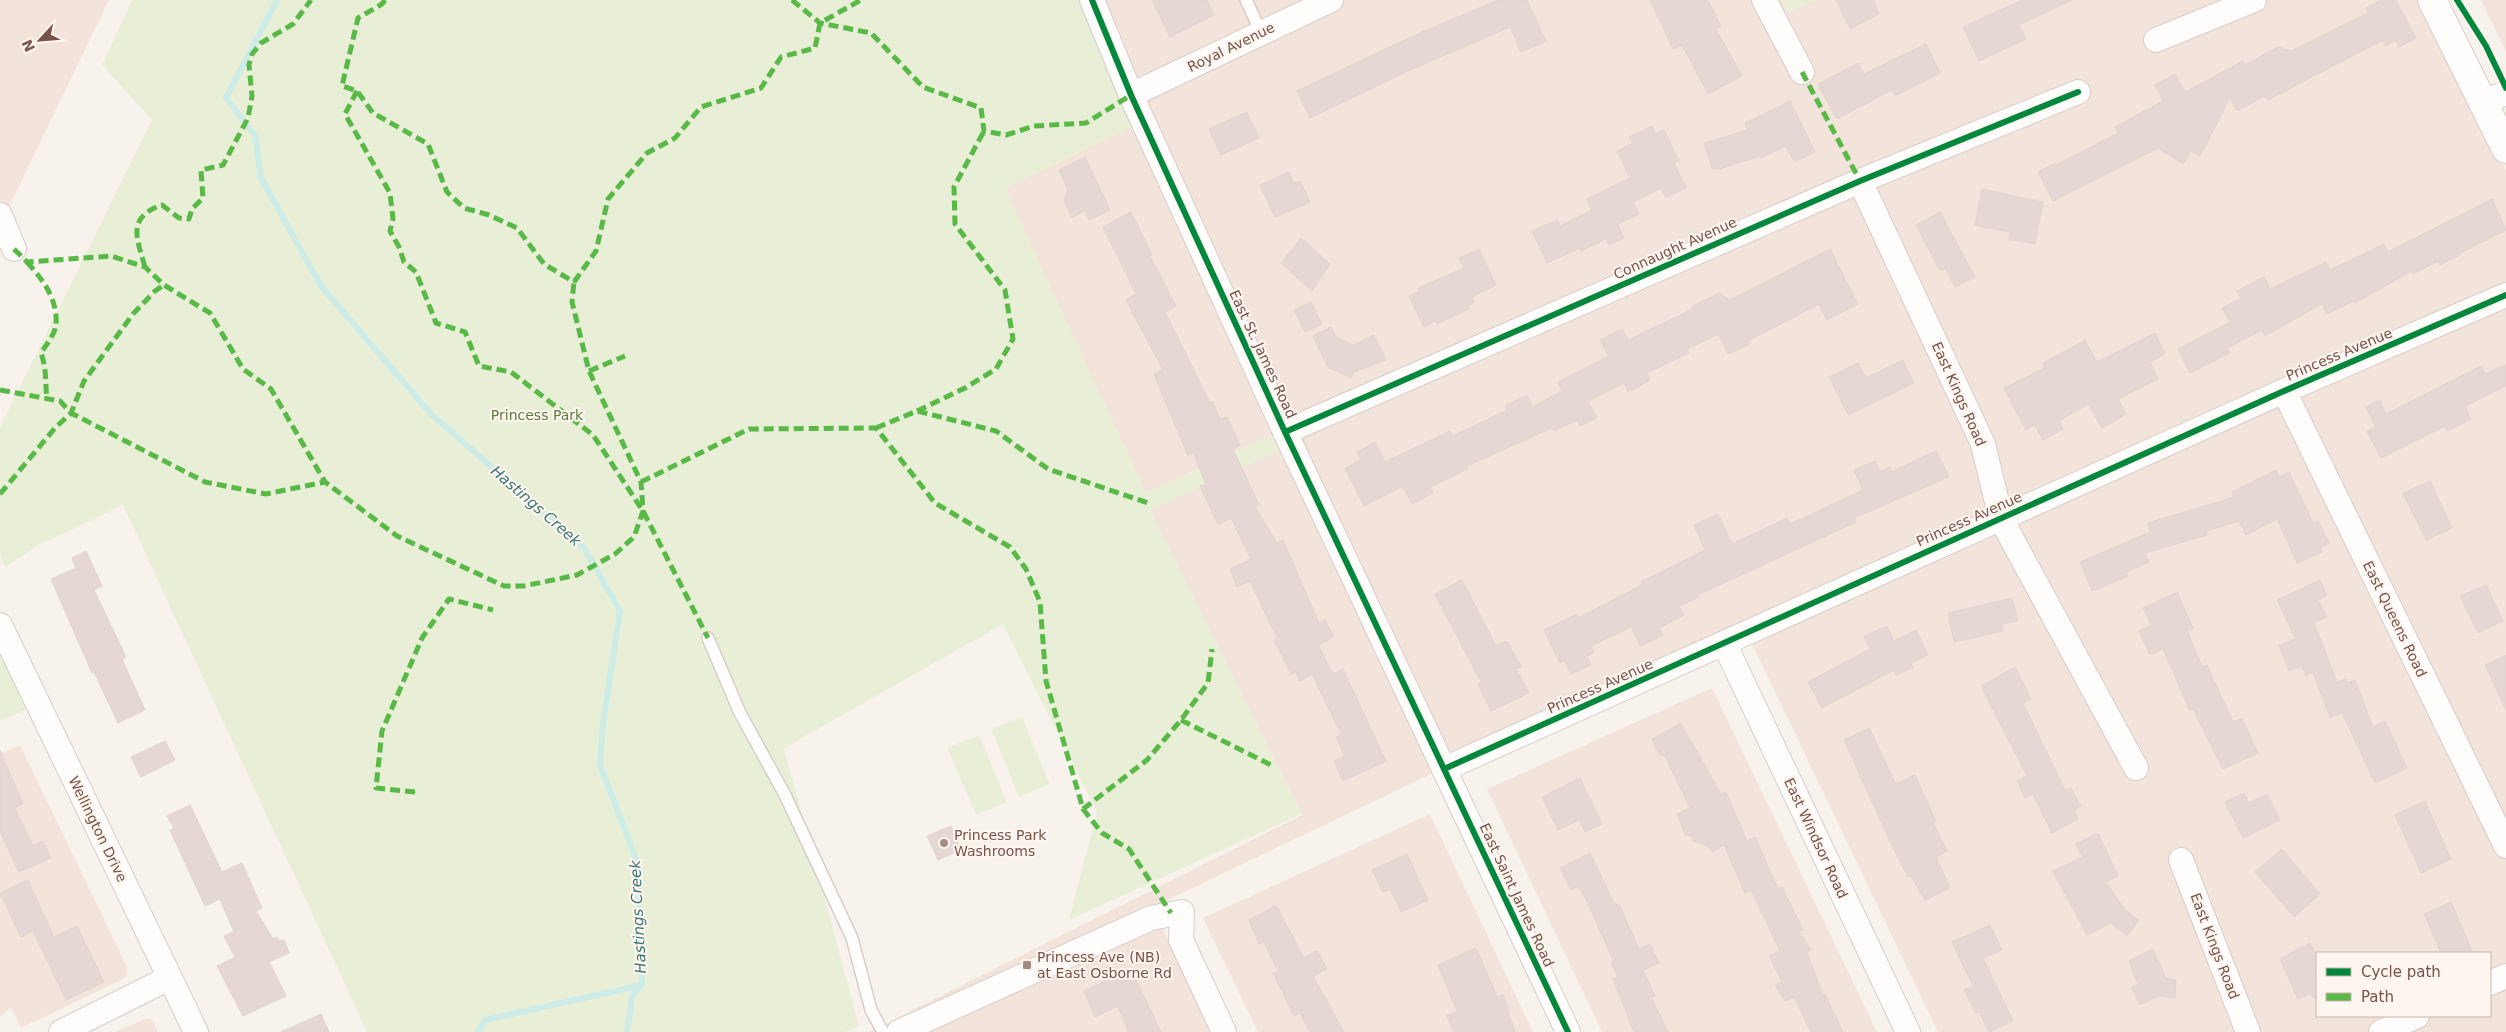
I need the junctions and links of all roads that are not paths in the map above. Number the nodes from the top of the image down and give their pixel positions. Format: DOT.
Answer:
graph roads {
  1 [pos="1092,0"];
  2 [pos="1246,0"];
  3 [pos="1332,0"];
  4 [pos="1764,0"];
  5 [pos="2254,0"];
  6 [pos="2432,0"];
  7 [pos="1261,32"];
  8 [pos="2156,40"];
  9 [pos="1802,72"];
  10 [pos="2078,92"];
  11 [pos="1131,95"];
  12 [pos="2495,98"];
  13 [pos="2506,150"];
  14 [pos="1860,181"];
  15 [pos="0,215"];
  16 [pos="14,249"];
  17 [pos="2506,295"];
  18 [pos="2284,391"];
  19 [pos="1285,432"];
  20 [pos="2000,519"];
  21 [pos="0,625"];
  22 [pos="708,638"];
  23 [pos="1724,643"];
  24 [pos="2136,768"];
  25 [pos="1444,770"];
  26 [pos="2506,846"];
  27 [pos="2181,860"];
  28 [pos="2506,976"];
  29 [pos="170,978"];
  30 [pos="2491,983"];
  31 [pos="2416,1017"];
  32 [pos="61,1032"];
  33 [pos="196,1032"];
  34 [pos="883,1032"];
  35 [pos="899,1032"];
  36 [pos="1224,1032"];
  37 [pos="1568,1032"];
  38 [pos="1908,1032"];
  39 [pos="2248,1032"];
  40 [pos="2381,1032"];
  1 -- 11 [label="street, East St. James Road"];
  2 -- 7 [label="lane"];
  3 -- 7 [label="street, Royal Avenue"];
  4 -- 9 [label="street"];
  5 -- 8 [label="street"];
  6 -- 12 [label="main road"];
  7 -- 11 [label="street, Royal Avenue"];
  10 -- 14 [label="street, Connaught Avenue"];
  11 -- 19 [label="street, East St. James Road"];
  12 -- 13 [label="main road"];
  14 -- 19 [label="street, Connaught Avenue"];
  14 -- 20 [label="street, East Kings Road"];
  15 -- 16 [label="street"];
  17 -- 18 [label="street, Princess Avenue"];
  18 -- 20 [label="street, Princess Avenue"];
  18 -- 26 [label="street, East Queens Road"];
  19 -- 25 [label="street, East St. James Road"];
  20 -- 23 [label="street, Princess Avenue"];
  20 -- 24 [label="street, East Kings Road"];
  21 -- 29 [label="street, Wellington Drive"];
  22 -- 34 [label="lane"];
  23 -- 25 [label="street, Princess Avenue"];
  23 -- 38 [label="street, East Windsor Road"];
  25 -- 37 [label="street, East Saint James Road"];
  27 -- 39 [label="street, East Kings Road"];
  28 -- 30 [label="street"];
  29 -- 32 [label="street"];
  29 -- 33 [label="street, Wellington Drive"];
  31 -- 40 [label="street"];
  35 -- 36 [label="street"];
}
